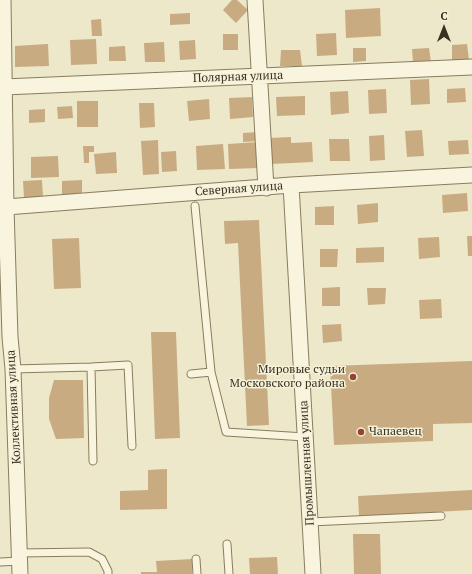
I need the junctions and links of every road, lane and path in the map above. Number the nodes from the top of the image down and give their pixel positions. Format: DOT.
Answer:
graph roads {
  1 [pos="3,0"];
  2 [pos="255,0"];
  3 [pos="472,67"];
  4 [pos="259,76"];
  5 [pos="4,87"];
  6 [pos="472,175"];
  7 [pos="291,185"];
  8 [pos="266,188"];
  9 [pos="195,206"];
  10 [pos="6,207"];
  11 [pos="4,273"];
  12 [pos="5,337"];
  13 [pos="91,367"];
  14 [pos="12,369"];
  15 [pos="211,372"];
  16 [pos="191,374"];
  17 [pos="305,437"];
  18 [pos="132,446"];
  19 [pos="93,461"];
  20 [pos="441,516"];
  21 [pos="310,522"];
  22 [pos="228,544"];
  23 [pos="196,559"];
  24 [pos="0,562"];
  25 [pos="20,563"];
  26 [pos="108,574"];
  27 [pos="197,574"];
  28 [pos="228,574"];
  29 [pos="313,574"];
  1 -- 5 [label="street, Коллективная улица"];
  2 -- 4 [label="street"];
  3 -- 4 [label="street, Полярная улица"];
  4 -- 5 [label="street, Полярная улица"];
  4 -- 8 [label="street"];
  5 -- 10 [label="street, Коллективная улица"];
  6 -- 7 [label="street, Северная улица"];
  7 -- 8 [label="street, Северная улица"];
  7 -- 17 [label="street, Промышленная улица"];
  8 -- 10 [label="street, Северная улица"];
  9 -- 15 [label="lane"];
  10 -- 11 [label="street, Коллективная улица"];
  11 -- 12 [label="street, Коллективная улица"];
  12 -- 14 [label="street, Коллективная улица"];
  13 -- 14 [label="lane"];
  13 -- 18 [label="lane"];
  13 -- 19 [label="lane"];
  14 -- 25 [label="street, Коллективная улица"];
  15 -- 16 [label="lane"];
  15 -- 17 [label="lane"];
  17 -- 21 [label="street, Промышленная улица"];
  20 -- 21 [label="lane"];
  21 -- 29 [label="street, Промышленная улица"];
  22 -- 28 [label="lane"];
  23 -- 27 [label="lane"];
  24 -- 25 [label="lane"];
  25 -- 26 [label="lane"];
}
